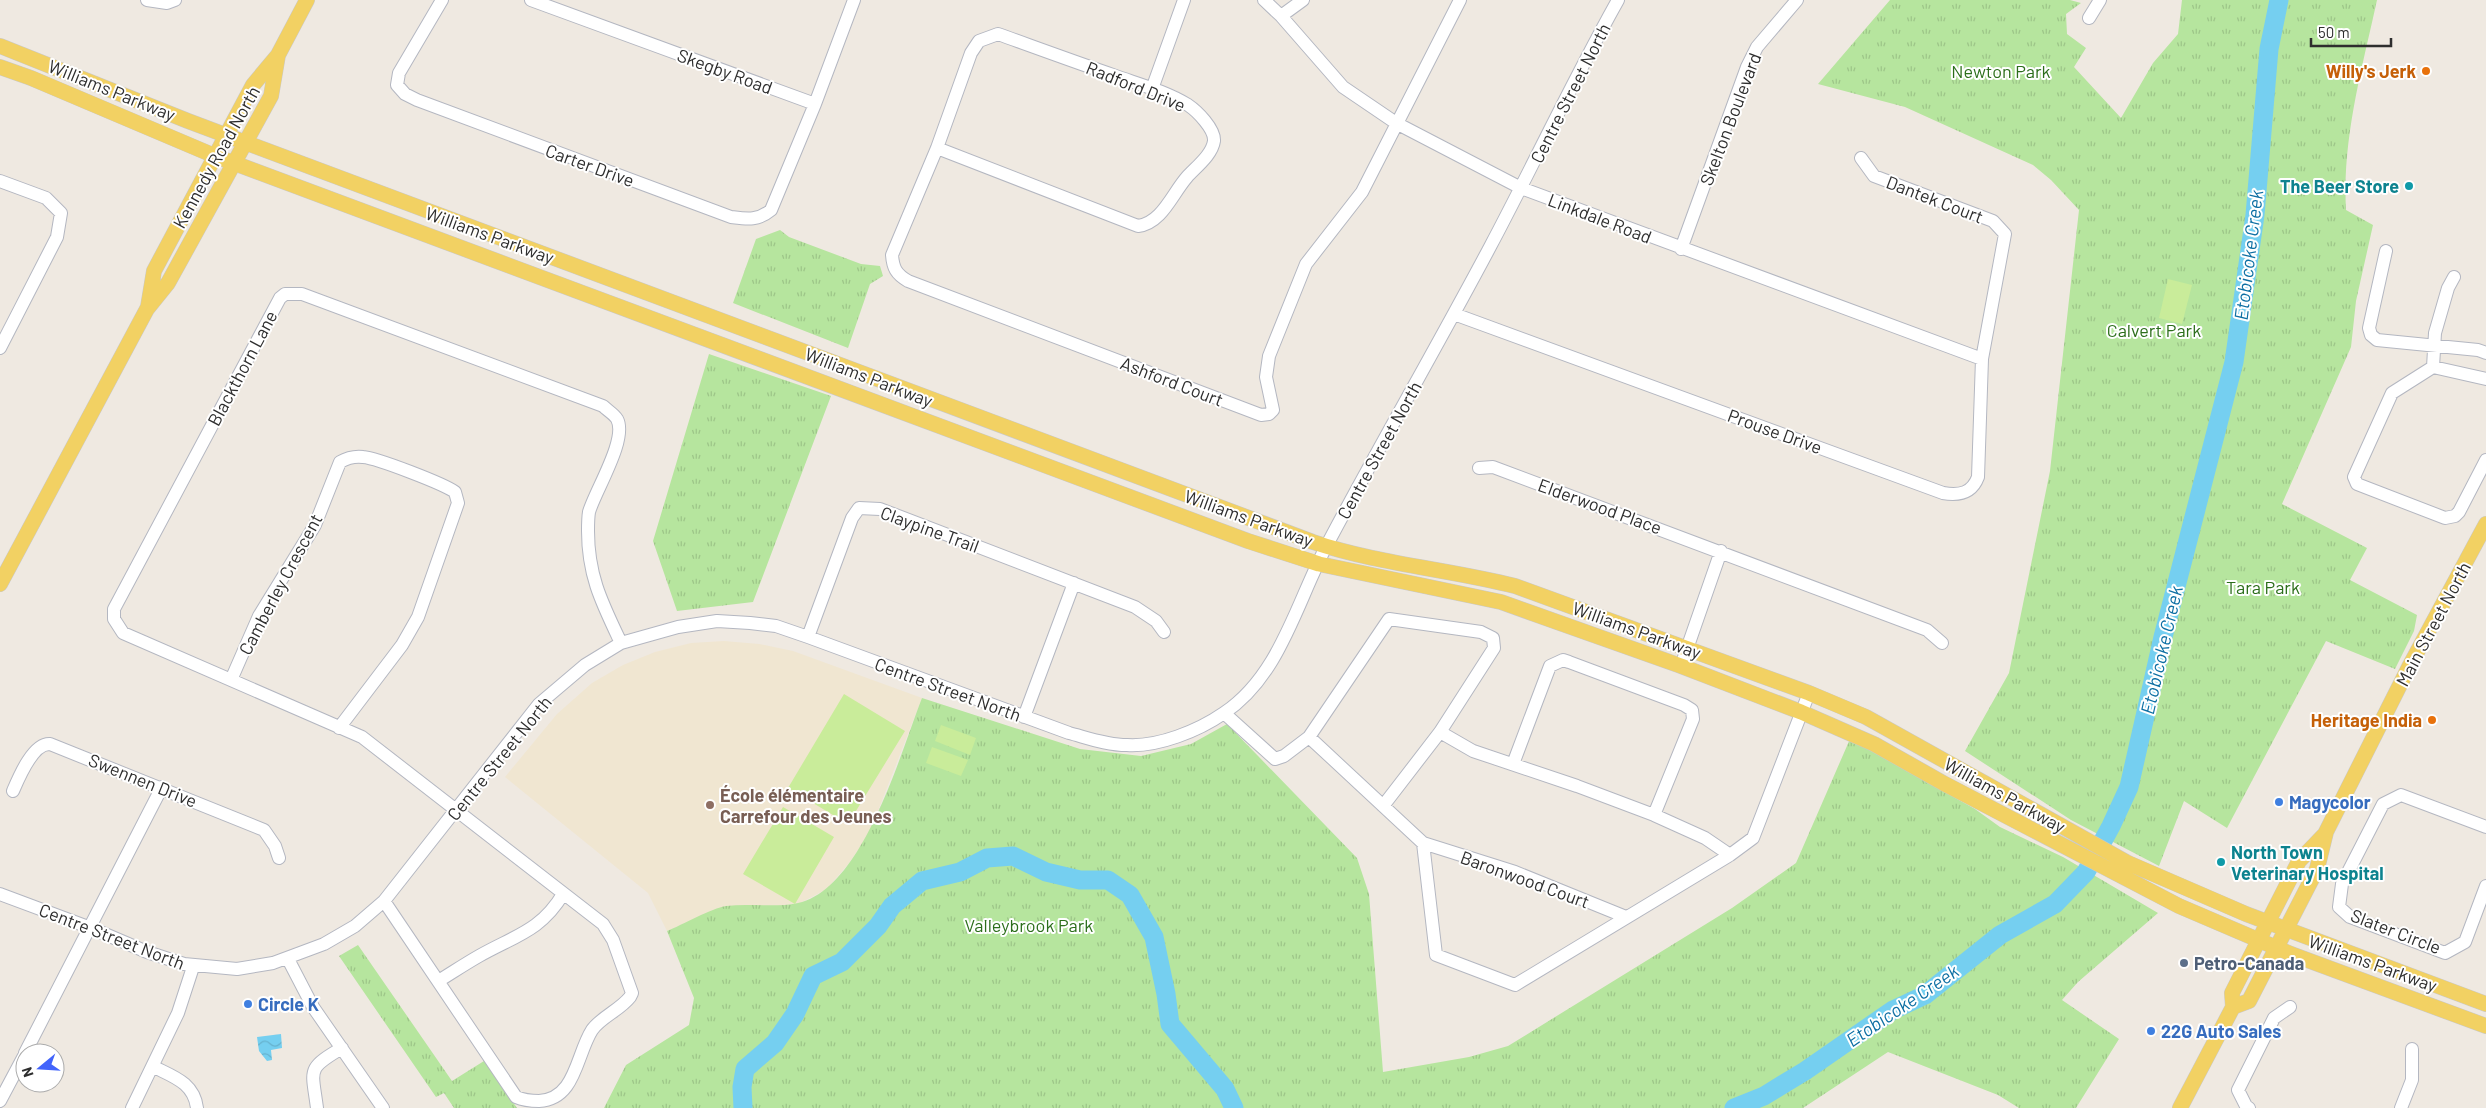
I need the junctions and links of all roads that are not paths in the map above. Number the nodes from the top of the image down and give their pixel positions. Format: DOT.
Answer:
graph roads {
  1 [pos="147,0"];
  2 [pos="175,0"];
  3 [pos="307,0"];
  4 [pos="442,0"];
  5 [pos="531,0"];
  6 [pos="854,0"];
  7 [pos="1184,0"];
  8 [pos="1264,0"];
  9 [pos="1303,0"];
  10 [pos="1460,0"];
  11 [pos="1618,0"];
  12 [pos="1797,0"];
  13 [pos="2100,0"];
  14 [pos="1281,16"];
  15 [pos="2089,18"];
  16 [pos="0,46"];
  17 [pos="278,55"];
  18 [pos="0,67"];
  19 [pos="1152,89"];
  20 [pos="815,104"];
  21 [pos="1396,123"];
  22 [pos="226,136"];
  23 [pos="245,143"];
  24 [pos="937,148"];
  25 [pos="215,156"];
  26 [pos="1861,158"];
  27 [pos="234,163"];
  28 [pos="0,180"];
  29 [pos="1521,188"];
  30 [pos="1681,249"];
  31 [pos="2386,251"];
  32 [pos="2454,277"];
  33 [pos="148,309"];
  34 [pos="1454,314"];
  35 [pos="2435,346"];
  36 [pos="0,348"];
  37 [pos="2483,350"];
  38 [pos="1982,359"];
  39 [pos="2433,367"];
  40 [pos="2486,379"];
  41 [pos="2486,460"];
  42 [pos="1479,468"];
  43 [pos="2486,524"];
  44 [pos="1326,546"];
  45 [pos="1721,551"];
  46 [pos="1319,564"];
  47 [pos="1074,583"];
  48 [pos="0,584"];
  49 [pos="1164,632"];
  50 [pos="808,637"];
  51 [pos="621,643"];
  52 [pos="1942,643"];
  53 [pos="1686,648"];
  54 [pos="1680,666"];
  55 [pos="231,680"];
  56 [pos="1809,693"];
  57 [pos="1801,712"];
  58 [pos="1224,713"];
  59 [pos="1024,717"];
  60 [pos="339,728"];
  61 [pos="1440,732"];
  62 [pos="1308,737"];
  63 [pos="1514,764"];
  64 [pos="162,788"];
  65 [pos="13,791"];
  66 [pos="1383,806"];
  67 [pos="455,810"];
  68 [pos="1654,815"];
  69 [pos="2486,827"];
  70 [pos="2326,832"];
  71 [pos="1423,843"];
  72 [pos="1730,855"];
  73 [pos="279,858"];
  74 [pos="2486,886"];
  75 [pos="0,894"];
  76 [pos="564,894"];
  77 [pos="384,901"];
  78 [pos="1626,917"];
  79 [pos="2267,923"];
  80 [pos="91,928"];
  81 [pos="2286,930"];
  82 [pos="2258,941"];
  83 [pos="2277,948"];
  84 [pos="288,959"];
  85 [pos="193,966"];
  86 [pos="440,980"];
  87 [pos="2486,1004"];
  88 [pos="2233,1007"];
  89 [pos="2290,1007"];
  90 [pos="2486,1026"];
  91 [pos="30,1043"];
  92 [pos="342,1048"];
  93 [pos="2412,1048"];
  94 [pos="154,1067"];
  95 [pos="15,1072"];
  96 [pos="0,1101"];
  97 [pos="132,1108"];
  98 [pos="197,1108"];
  99 [pos="317,1108"];
  100 [pos="383,1108"];
  101 [pos="2180,1108"];
  102 [pos="2249,1108"];
  103 [pos="2401,1108"];
  1 -- 2 [label="street"];
  3 -- 17 [label="main road"];
  4 -- 20 [label="street, Carter Drive"];
  5 -- 20 [label="street, Skegby Road"];
  6 -- 20 [label="street"];
  7 -- 19 [label="street"];
  8 -- 14 [label="street, Linkdale Road"];
  9 -- 14 [label="street"];
  10 -- 21 [label="street"];
  11 -- 29 [label="street, Centre Street North"];
  12 -- 30 [label="street, Skelton Boulevard"];
  13 -- 15 [label="street"];
  14 -- 21 [label="street, Linkdale Road"];
  16 -- 22 [label="main road, Williams Parkway"];
  17 -- 22 [label="main road, Kennedy Road North"];
  17 -- 23 [label="main road, Kennedy Road North"];
  18 -- 25 [label="main road, Williams Parkway"];
  19 -- 24 [label="street, Radford Drive"];
  19 -- 24 [label="street, Radford Drive"];
  21 -- 24 [label="street, Ashford Court"];
  21 -- 29 [label="street, Linkdale Road"];
  22 -- 23 [label="main road, Williams Parkway"];
  22 -- 25 [label="main road, Kennedy Road North"];
  23 -- 27 [label="main road, Kennedy Road North"];
  23 -- 44 [label="main road, Williams Parkway"];
  25 -- 27 [label="main road, Williams Parkway"];
  25 -- 33 [label="main road, Kennedy Road North"];
  26 -- 38 [label="street, Dantek Court"];
  27 -- 33 [label="main road, Kennedy Road North"];
  27 -- 46 [label="main road, Williams Parkway"];
  28 -- 36 [label="street"];
  29 -- 30 [label="street, Linkdale Road"];
  29 -- 34 [label="street, Centre Street North"];
  30 -- 38 [label="street, Linkdale Road"];
  31 -- 35 [label="street"];
  32 -- 35 [label="street"];
  33 -- 48 [label="main road, Kennedy Road North"];
  34 -- 38 [label="street, Prouse Drive"];
  34 -- 44 [label="street, Centre Street North"];
  35 -- 37 [label="street"];
  35 -- 39 [label="street"];
  39 -- 40 [label="street"];
  39 -- 41 [label="street"];
  42 -- 45 [label="street, Elderwood Place"];
  43 -- 70 [label="main road, Main Street North"];
  44 -- 46 [label="street, Centre Street North"];
  44 -- 53 [label="main road, Williams Parkway"];
  45 -- 52 [label="street, Elderwood Place"];
  45 -- 53 [label="street"];
  46 -- 54 [label="main road, Williams Parkway"];
  46 -- 58 [label="street, Centre Street North"];
  47 -- 49 [label="street, Claypine Trail"];
  47 -- 50 [label="street, Claypine Trail"];
  47 -- 59 [label="street"];
  50 -- 51 [label="street, Centre Street North"];
  50 -- 59 [label="street, Centre Street North"];
  51 -- 55 [label="street, Blackthorn Lane"];
  51 -- 67 [label="street, Centre Street North"];
  53 -- 54 [label="street"];
  53 -- 56 [label="main road, Williams Parkway"];
  54 -- 57 [label="main road, Williams Parkway"];
  55 -- 60 [label="street, Blackthorn Lane"];
  55 -- 60 [label="street, Camberley Crescent"];
  56 -- 57 [label="street, Baronwood Court"];
  56 -- 79 [label="main road, Williams Parkway"];
  57 -- 72 [label="street, Baronwood Court"];
  57 -- 82 [label="main road, Williams Parkway"];
  58 -- 59 [label="street, Centre Street North"];
  58 -- 62 [label="street"];
  60 -- 67 [label="street, Blackthorn Lane"];
  61 -- 62 [label="street"];
  61 -- 63 [label="street"];
  61 -- 66 [label="street"];
  62 -- 66 [label="street, Baronwood Court"];
  63 -- 68 [label="street"];
  63 -- 68 [label="street"];
  64 -- 65 [label="street, Swennen Drive"];
  64 -- 73 [label="street, Swennen Drive"];
  64 -- 80 [label="street"];
  66 -- 71 [label="street, Baronwood Court"];
  67 -- 76 [label="street, Blackthorn Lane"];
  67 -- 77 [label="street, Centre Street North"];
  68 -- 72 [label="street"];
  69 -- 74 [label="street, Slater Circle"];
  70 -- 79 [label="main road, Main Street North"];
  70 -- 81 [label="main road, Main Street North"];
  71 -- 78 [label="street, Baronwood Court"];
  71 -- 78 [label="street, Baronwood Court"];
  72 -- 78 [label="street, Baronwood Court"];
  75 -- 80 [label="street, Centre Street North"];
  76 -- 86 [label="street"];
  76 -- 86 [label="street, Blackthorn Lane"];
  77 -- 84 [label="street, Centre Street North"];
  77 -- 86 [label="street"];
  79 -- 81 [label="main road, Williams Parkway"];
  79 -- 82 [label="main road, Main Street North"];
  80 -- 85 [label="street, Centre Street North"];
  80 -- 91 [label="street"];
  81 -- 83 [label="main road, Main Street North"];
  81 -- 87 [label="main road, Williams Parkway"];
  82 -- 83 [label="main road, Williams Parkway"];
  82 -- 88 [label="main road, Main Street North"];
  83 -- 88 [label="main road, Main Street North"];
  83 -- 90 [label="main road, Williams Parkway"];
  84 -- 85 [label="street, Centre Street North"];
  84 -- 92 [label="street"];
  85 -- 94 [label="street"];
  88 -- 101 [label="main road, Main Street North"];
  89 -- 102 [label="street"];
  92 -- 99 [label="street"];
  92 -- 100 [label="street"];
  93 -- 103 [label="street"];
  94 -- 97 [label="street"];
  94 -- 98 [label="street"];
  95 -- 96 [label="street"];
}
